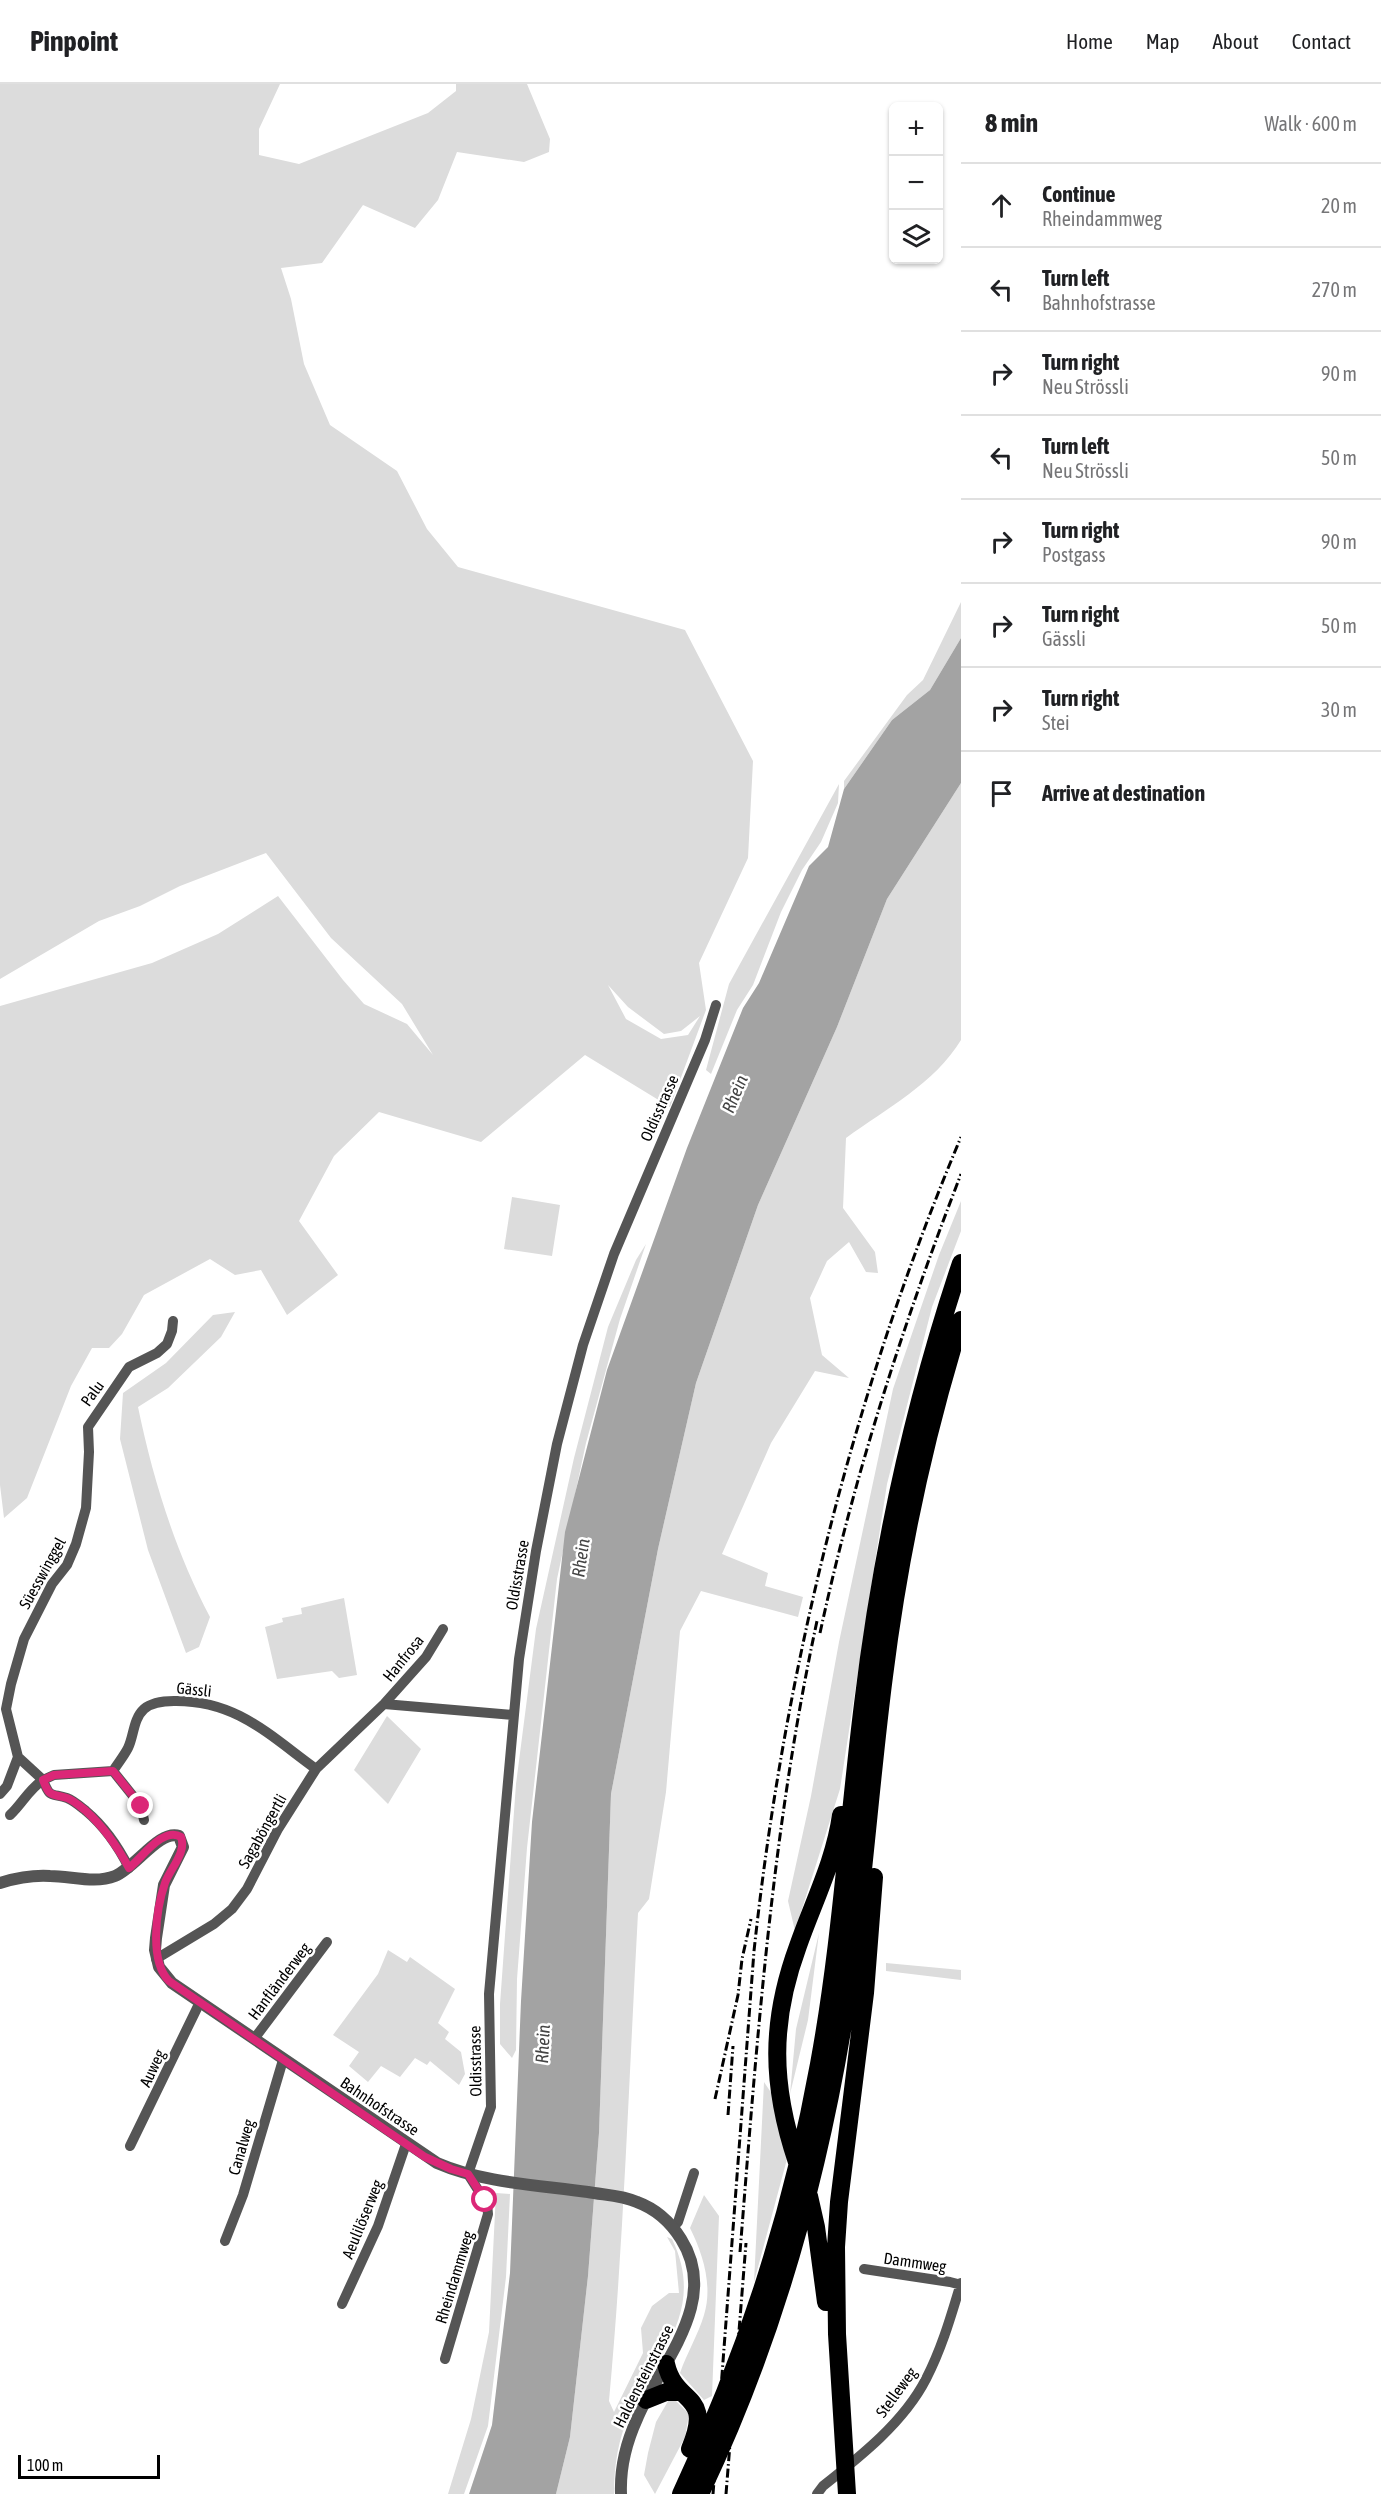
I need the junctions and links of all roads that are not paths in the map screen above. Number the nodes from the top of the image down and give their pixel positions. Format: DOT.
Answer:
graph roads {
  1 [pos="716,1005"];
  2 [pos="961,1263"];
  3 [pos="961,1320"];
  4 [pos="173,1322"];
  5 [pos="86,1508"];
  6 [pos="443,1629"];
  7 [pos="884,1674"];
  8 [pos="863,1701"];
  9 [pos="384,1704"];
  10 [pos="514,1715"];
  11 [pos="18,1756"];
  12 [pos="316,1769"];
  13 [pos="113,1771"];
  14 [pos="43,1780"];
  15 [pos="0,1794"];
  16 [pos="10,1815"];
  17 [pos="144,1820"];
  18 [pos="129,1868"];
  19 [pos="0,1882"];
  20 [pos="327,1942"];
  21 [pos="156,1959"];
  22 [pos="200,2002"];
  23 [pos="254,2039"];
  24 [pos="283,2060"];
  25 [pos="406,2144"];
  26 [pos="130,2146"];
  27 [pos="694,2173"];
  28 [pos="468,2174"];
  29 [pos="630,2199"];
  30 [pos="672,2227"];
  31 [pos="225,2241"];
  32 [pos="864,2269"];
  33 [pos="961,2284"];
  34 [pos="342,2304"];
  35 [pos="445,2359"];
  36 [pos="666,2364"];
  37 [pos="680,2392"];
  38 [pos="646,2400"];
  39 [pos="841,2418"];
  40 [pos="847,2487"];
  41 [pos="621,2494"];
  42 [pos="671,2494"];
  43 [pos="681,2494"];
  44 [pos="700,2494"];
  45 [pos="817,2494"];
  1 -- 10 [label="street, Oldisstrasse"];
  2 -- 8 [label="highway"];
  3 -- 7 [label="highway"];
  4 -- 5 [label="street, Palu"];
  5 -- 11 [label="street, Süesswinggel"];
  6 -- 9 [label="street, Hanfrosa"];
  7 -- 39 [label="highway"];
  7 -- 44 [label="highway"];
  8 -- 39 [label="highway"];
  8 -- 43 [label="highway"];
  9 -- 10 [label="street"];
  9 -- 12 [label="street, Sagaböngertli"];
  10 -- 28 [label="street, Oldisstrasse"];
  11 -- 14 [label="street"];
  11 -- 15 [label="street"];
  12 -- 13 [label="street, Gässli"];
  12 -- 21 [label="street, Sagaböngertli"];
  13 -- 14 [label="street"];
  13 -- 17 [label="street"];
  14 -- 16 [label="street"];
  14 -- 18 [label="street"];
  18 -- 19 [label="street"];
  18 -- 21 [label="street"];
  20 -- 23 [label="street, Hanfländerweg"];
  21 -- 22 [label="street, Bahnhofstrasse"];
  22 -- 23 [label="street, Bahnhofstrasse"];
  22 -- 26 [label="street, Auweg"];
  23 -- 24 [label="street, Bahnhofstrasse"];
  24 -- 25 [label="street, Bahnhofstrasse"];
  24 -- 31 [label="street, Canalweg"];
  25 -- 28 [label="street, Bahnhofstrasse"];
  25 -- 34 [label="street, Aeulilöserweg"];
  27 -- 30 [label="street"];
  28 -- 29 [label="street, Bahnhofstrasse"];
  28 -- 35 [label="street, Rheindammweg"];
  29 -- 30 [label="street, Haldensteinstrasse"];
  30 -- 36 [label="street, Haldensteinstrasse"];
  32 -- 33 [label="street, Dammweg"];
  33 -- 45 [label="street, Stelleweg"];
  36 -- 37 [label="highway"];
  36 -- 38 [label="street, Haldensteinstrasse"];
  37 -- 38 [label="highway"];
  37 -- 42 [label="highway"];
  38 -- 41 [label="street, Haldensteinstrasse"];
  39 -- 40 [label="highway"];
}
